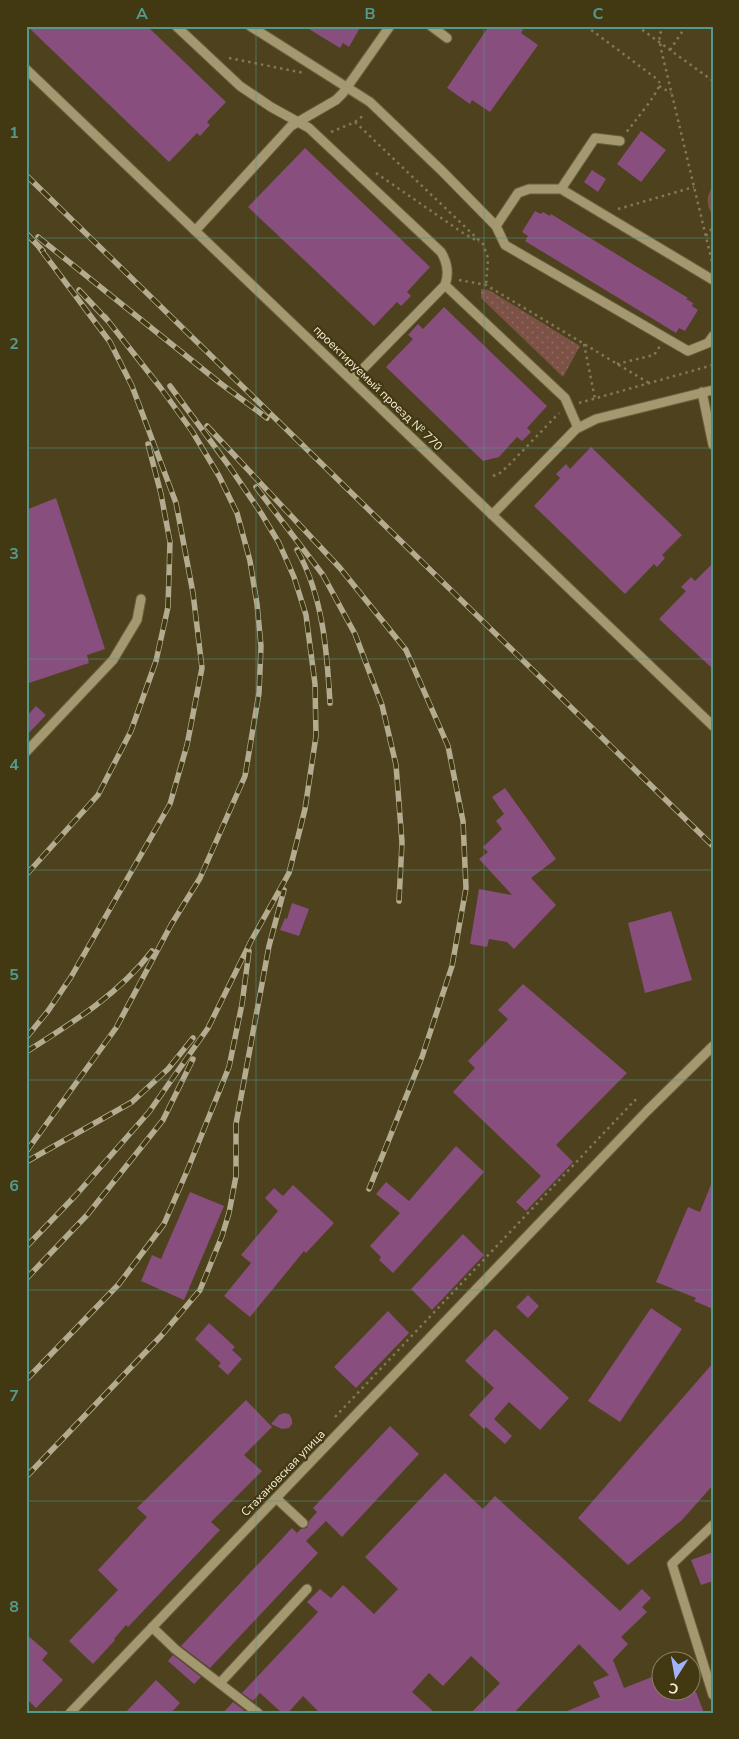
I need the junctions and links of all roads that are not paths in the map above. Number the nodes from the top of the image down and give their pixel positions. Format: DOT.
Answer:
graph roads {
  1 [pos="176,26"];
  2 [pos="250,26"];
  3 [pos="390,26"];
  4 [pos="431,26"];
  5 [pos="447,38"];
  6 [pos="26,69"];
  7 [pos="347,88"];
  8 [pos="298,122"];
  9 [pos="620,141"];
  10 [pos="562,189"];
  11 [pos="496,226"];
  12 [pos="195,231"];
  13 [pos="713,280"];
  14 [pos="446,282"];
  15 [pos="713,336"];
  16 [pos="352,380"];
  17 [pos="713,390"];
  18 [pos="702,392"];
  19 [pos="578,428"];
  20 [pos="713,445"];
  21 [pos="492,515"];
  22 [pos="141,599"];
  23 [pos="713,726"];
  24 [pos="26,752"];
  25 [pos="713,1046"];
  26 [pos="276,1498"];
  27 [pos="303,1523"];
  28 [pos="713,1526"];
  29 [pos="307,1589"];
  30 [pos="152,1627"];
  31 [pos="220,1682"];
  32 [pos="713,1695"];
  33 [pos="70,1713"];
  34 [pos="258,1713"];
  1 -- 8 [label="street"];
  2 -- 7 [label="street"];
  3 -- 7 [label="street"];
  4 -- 5 [label="street"];
  6 -- 12 [label="street, проектируемый проезд № 770"];
  7 -- 8 [label="street"];
  7 -- 11 [label="street"];
  8 -- 12 [label="street"];
  8 -- 14 [label="street"];
  9 -- 10 [label="street"];
  10 -- 11 [label="street"];
  10 -- 13 [label="street"];
  11 -- 15 [label="street"];
  12 -- 16 [label="street, проектируемый проезд № 770"];
  14 -- 16 [label="street"];
  14 -- 19 [label="street"];
  16 -- 21 [label="street, проектируемый проезд № 770"];
  17 -- 18 [label="street"];
  18 -- 19 [label="street"];
  18 -- 20 [label="street"];
  19 -- 21 [label="street"];
  21 -- 23 [label="street, проектируемый проезд № 770"];
  22 -- 24 [label="street"];
  25 -- 26 [label="street, Стахановская улица"];
  26 -- 27 [label="street"];
  26 -- 30 [label="street, Стахановская улица"];
  28 -- 32 [label="street"];
  29 -- 31 [label="street"];
  30 -- 31 [label="street"];
  30 -- 33 [label="street, Стахановская улица"];
  31 -- 34 [label="street"];
}
